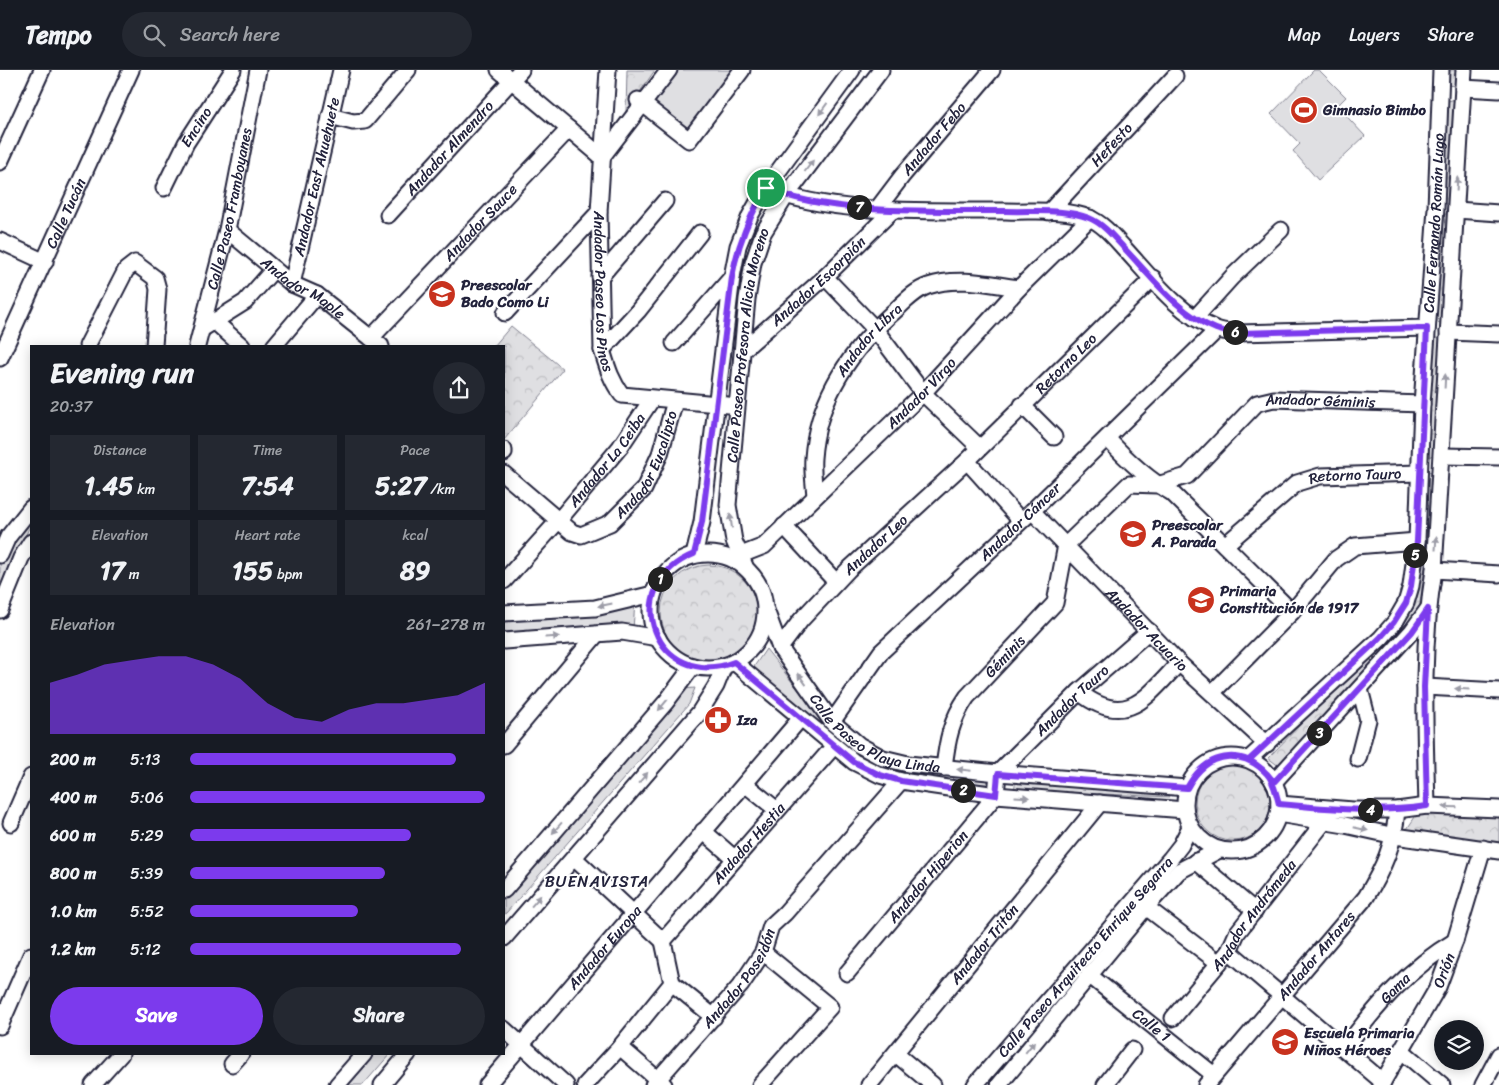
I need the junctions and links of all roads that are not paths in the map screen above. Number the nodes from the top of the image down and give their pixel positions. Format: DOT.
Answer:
graph roads {
  1 [pos="42,70"];
  2 [pos="131,70"];
  3 [pos="233,70"];
  4 [pos="258,70"];
  5 [pos="341,70"];
  6 [pos="408,70"];
  7 [pos="499,70"];
  8 [pos="608,70"];
  9 [pos="669,70"];
  10 [pos="742,70"];
  11 [pos="852,70"];
  12 [pos="882,70"];
  13 [pos="992,70"];
  14 [pos="1441,70"];
  15 [pos="1464,70"];
  16 [pos="516,75"];
  17 [pos="1175,76"];
  18 [pos="1463,88"];
  19 [pos="1499,90"];
  20 [pos="641,102"];
  21 [pos="330,116"];
  22 [pos="569,129"];
  23 [pos="602,157"];
  24 [pos="0,162"];
  25 [pos="164,188"];
  26 [pos="766,188"];
  27 [pos="786,196"];
  28 [pos="665,201"];
  29 [pos="886,209"];
  30 [pos="1456,210"];
  31 [pos="599,212"];
  32 [pos="1049,212"];
  33 [pos="1499,213"];
  34 [pos="388,215"];
  35 [pos="1090,218"];
  36 [pos="227,230"];
  37 [pos="1281,230"];
  38 [pos="700,233"];
  39 [pos="0,241"];
  40 [pos="45,262"];
  41 [pos="274,269"];
  42 [pos="600,277"];
  43 [pos="732,277"];
  44 [pos="825,277"];
  45 [pos="1153,278"];
  46 [pos="292,284"];
  47 [pos="1019,288"];
  48 [pos="317,295"];
  49 [pos="504,313"];
  50 [pos="1195,318"];
  51 [pos="208,325"];
  52 [pos="1427,328"];
  53 [pos="875,329"];
  54 [pos="1217,330"];
  55 [pos="1448,332"];
  56 [pos="1499,334"];
  57 [pos="376,342"];
  58 [pos="674,343"];
  59 [pos="88,345"];
  60 [pos="154,345"];
  61 [pos="198,345"];
  62 [pos="240,345"];
  63 [pos="275,345"];
  64 [pos="602,350"];
  65 [pos="744,350"];
  66 [pos="0,358"];
  67 [pos="924,393"];
  68 [pos="652,399"];
  69 [pos="675,401"];
  70 [pos="717,404"];
  71 [pos="1422,404"];
  72 [pos="1022,405"];
  73 [pos="737,406"];
  74 [pos="1054,437"];
  75 [pos="1107,438"];
  76 [pos="979,447"];
  77 [pos="1442,456"];
  78 [pos="1499,457"];
  79 [pos="967,461"];
  80 [pos="1420,473"];
  81 [pos="505,475"];
  82 [pos="1157,485"];
  83 [pos="815,496"];
  84 [pos="30,509"];
  85 [pos="1027,516"];
  86 [pos="559,520"];
  87 [pos="784,526"];
  88 [pos="1417,541"];
  89 [pos="30,543"];
  90 [pos="1066,545"];
  91 [pos="1225,545"];
  92 [pos="0,554"];
  93 [pos="694,554"];
  94 [pos="743,561"];
  95 [pos="1434,570"];
  96 [pos="1499,574"];
  97 [pos="505,580"];
  98 [pos="836,582"];
  99 [pos="653,594"];
  100 [pos="1428,609"];
  101 [pos="0,610"];
  102 [pos="766,610"];
  103 [pos="1292,612"];
  104 [pos="505,613"];
  105 [pos="1148,631"];
  106 [pos="597,634"];
  107 [pos="658,638"];
  108 [pos="505,641"];
  109 [pos="780,648"];
  110 [pos="1179,663"];
  111 [pos="729,664"];
  112 [pos="693,666"];
  113 [pos="1424,687"];
  114 [pos="1360,689"];
  115 [pos="1499,691"];
  116 [pos="1079,692"];
  117 [pos="1212,692"];
  118 [pos="800,719"];
  119 [pos="832,722"];
  120 [pos="505,744"];
  121 [pos="1267,744"];
  122 [pos="834,746"];
  123 [pos="1358,759"];
  124 [pos="1249,760"];
  125 [pos="944,768"];
  126 [pos="998,774"];
  127 [pos="30,779"];
  128 [pos="901,781"];
  129 [pos="1274,782"];
  130 [pos="745,784"];
  131 [pos="1187,788"];
  132 [pos="996,795"];
  133 [pos="1100,803"];
  134 [pos="1427,806"];
  135 [pos="1279,809"];
  136 [pos="1499,809"];
  137 [pos="777,810"];
  138 [pos="1184,810"];
  139 [pos="1397,810"];
  140 [pos="1328,815"];
  141 [pos="10,823"];
  142 [pos="1190,827"];
  143 [pos="703,831"];
  144 [pos="1395,836"];
  145 [pos="1483,848"];
  146 [pos="1219,850"];
  147 [pos="1499,851"];
  148 [pos="574,858"];
  149 [pos="734,858"];
  150 [pos="1196,861"];
  151 [pos="505,889"];
  152 [pos="1146,907"];
  153 [pos="1255,911"];
  154 [pos="632,914"];
  155 [pos="505,937"];
  156 [pos="663,941"];
  157 [pos="1456,941"];
  158 [pos="1229,951"];
  159 [pos="762,952"];
  160 [pos="30,958"];
  161 [pos="1219,963"];
  162 [pos="847,973"];
  163 [pos="1089,975"];
  164 [pos="672,983"];
  165 [pos="1282,995"];
  166 [pos="714,1016"];
  167 [pos="1173,1018"];
  168 [pos="0,1026"];
  169 [pos="505,1030"];
  170 [pos="520,1044"];
  171 [pos="620,1048"];
  172 [pos="1345,1048"];
  173 [pos="1132,1050"];
  174 [pos="1402,1051"];
  175 [pos="896,1054"];
  176 [pos="120,1055"];
  177 [pos="363,1055"];
  178 [pos="407,1055"];
  179 [pos="1499,1055"];
  180 [pos="1210,1080"];
  181 [pos="658,1083"];
  182 [pos="1382,1083"];
  183 [pos="1487,1084"];
  184 [pos="93,1085"];
  185 [pos="338,1085"];
  186 [pos="382,1085"];
  187 [pos="487,1085"];
  188 [pos="566,1085"];
  189 [pos="585,1085"];
  190 [pos="760,1085"];
  191 [pos="869,1085"];
  192 [pos="933,1085"];
  193 [pos="975,1085"];
  194 [pos="1000,1085"];
  195 [pos="1105,1085"];
  196 [pos="1442,1085"];
  1 -- 24 [label="street"];
  2 -- 40 [label="street, Calle Tucán"];
  3 -- 25 [label="street, Encino"];
  4 -- 36 [label="street, Calle Paseo Framboyanes"];
  5 -- 21 [label="street, Andador East Ahuehuete"];
  6 -- 21 [label="street"];
  7 -- 16 [label="street"];
  8 -- 23 [label="street, Andador Paseo Los Pinos"];
  9 -- 20 [label="street"];
  10 -- 20 [label="street"];
  11 -- 26 [label="street, Calle Paseo Profesora Alicia Moreno, one-way"];
  27 -- 12 [label="street, Calle Paseo Profesora Alicia Moreno, one-way"];
  13 -- 29 [label="street, Andador Febo"];
  14 -- 52 [label="street, Calle Fernando Román Lugo"];
  15 -- 18 [label="street, Calle Fernando Román Lugo"];
  16 -- 22 [label="street"];
  16 -- 34 [label="street, Andador Almendro"];
  17 -- 32 [label="street, Hefesto"];
  18 -- 19 [label="street"];
  30 -- 18 [label="street, Calle Fernando Román Lugo, one-way"];
  20 -- 23 [label="street"];
  21 -- 46 [label="street, Andador East Ahuehuete"];
  22 -- 23 [label="street"];
  22 -- 57 [label="street, Andador Sauce"];
  23 -- 31 [label="street, Andador Paseo Los Pinos"];
  26 -- 27 [label="street"];
  26 -- 43 [label="street, Calle Paseo Profesora Alicia Moreno"];
  27 -- 29 [label="street"];
  27 -- 65 [label="street, Calle Paseo Profesora Alicia Moreno"];
  28 -- 42 [label="street"];
  29 -- 32 [label="street"];
  29 -- 44 [label="street, Andador Escorpión"];
  30 -- 33 [label="street"];
  30 -- 55 [label="street, Calle Fernando Román Lugo"];
  31 -- 42 [label="street, Andador Paseo Los Pinos"];
  31 -- 49 [label="street"];
  32 -- 35 [label="street"];
  35 -- 45 [label="street"];
  35 -- 47 [label="street, Andador Virgo"];
  36 -- 41 [label="street, Andador Maple"];
  36 -- 51 [label="street, Calle Paseo Framboyanes"];
  37 -- 50 [label="street"];
  38 -- 64 [label="street"];
  39 -- 40 [label="street"];
  40 -- 66 [label="street, Calle Tucán"];
  41 -- 46 [label="street, Andador Maple"];
  41 -- 51 [label="street, Andador East Ahuehuete"];
  42 -- 64 [label="street, Andador Paseo Los Pinos"];
  43 -- 58 [label="street"];
  43 -- 70 [label="street, Calle Paseo Profesora Alicia Moreno"];
  44 -- 53 [label="street"];
  44 -- 65 [label="street, Andador Escorpión"];
  45 -- 50 [label="street"];
  45 -- 72 [label="street, Retorno Leo"];
  46 -- 48 [label="street, Andador Maple"];
  47 -- 53 [label="street, Andador Libra"];
  47 -- 67 [label="street, Andador Virgo"];
  48 -- 57 [label="street, Andador Maple"];
  48 -- 63 [label="street"];
  50 -- 54 [label="street"];
  51 -- 61 [label="street, Calle Paseo Framboyanes"];
  51 -- 62 [label="street"];
  52 -- 54 [label="street"];
  52 -- 71 [label="street, Calle Fernando Román Lugo"];
  53 -- 67 [label="street"];
  53 -- 83 [label="street, Andador Libra"];
  54 -- 75 [label="street, Andador Cáncer"];
  55 -- 56 [label="street"];
  77 -- 55 [label="street, Calle Fernando Román Lugo, one-way"];
  59 -- 60 [label="street"];
  64 -- 68 [label="street, Andador Paseo Los Pinos"];
  65 -- 73 [label="street, Calle Paseo Profesora Alicia Moreno"];
  67 -- 76 [label="street"];
  67 -- 83 [label="street, Andador Virgo"];
  68 -- 69 [label="street, Andador Paseo Los Pinos"];
  68 -- 86 [label="street, Andador La Ceiba"];
  69 -- 70 [label="street, Andador Paseo Los Pinos"];
  69 -- 86 [label="street, Andador Eucalipto"];
  70 -- 73 [label="street, Andador Paseo Los Pinos"];
  70 -- 93 [label="street, Calle Paseo Profesora Alicia Moreno"];
  71 -- 80 [label="street, Calle Fernando Román Lugo"];
  71 -- 82 [label="street, Andador Géminis"];
  72 -- 74 [label="street"];
  72 -- 76 [label="street, Retorno Leo"];
  94 -- 73 [label="street, Calle Paseo Profesora Alicia Moreno, one-way"];
  75 -- 82 [label="street"];
  75 -- 85 [label="street, Andador Cáncer"];
  76 -- 79 [label="street, Andador Leo"];
  77 -- 78 [label="street"];
  95 -- 77 [label="street, Calle Fernando Román Lugo, one-way"];
  79 -- 85 [label="street, Andador Acuario"];
  79 -- 98 [label="street, Andador Leo"];
  80 -- 88 [label="street, Calle Fernando Román Lugo"];
  80 -- 91 [label="street, Retorno Tauro"];
  81 -- 86 [label="street"];
  82 -- 90 [label="street, Andador Géminis"];
  82 -- 91 [label="street"];
  83 -- 87 [label="street, Andador Virgo"];
  84 -- 92 [label="street"];
  85 -- 90 [label="street, Andador Acuario"];
  85 -- 119 [label="street, Andador Cáncer"];
  86 -- 97 [label="street, Andador La Ceiba"];
  87 -- 94 [label="street, Andador Virgo"];
  87 -- 98 [label="street"];
  88 -- 103 [label="street"];
  88 -- 121 [label="street, Calle Fernando Román Lugo"];
  89 -- 101 [label="street"];
  90 -- 105 [label="street, Andador Acuario"];
  90 -- 125 [label="street, Géminis"];
  91 -- 103 [label="street"];
  93 -- 94 [label="street"];
  93 -- 99 [label="street"];
  94 -- 102 [label="street"];
  95 -- 96 [label="street"];
  95 -- 100 [label="street, Calle Fernando Román Lugo"];
  98 -- 109 [label="street, Andador Leo"];
  99 -- 104 [label="street, one-way"];
  99 -- 107 [label="street"];
  100 -- 113 [label="street, Calle Fernando Román Lugo"];
  100 -- 114 [label="street, Calle Fernando Román Lugo"];
  102 -- 109 [label="street, Calle Paseo Playa Linda"];
  102 -- 111 [label="street"];
  103 -- 117 [label="street"];
  105 -- 110 [label="street, Andador Acuario"];
  105 -- 116 [label="street, Andador Tauro"];
  106 -- 107 [label="street"];
  108 -- 106 [label="street, one-way"];
  106 -- 120 [label="street"];
  107 -- 112 [label="street"];
  119 -- 109 [label="street, Calle Paseo Playa Linda, one-way"];
  110 -- 116 [label="street"];
  110 -- 117 [label="street, Andador Acuario"];
  111 -- 112 [label="street"];
  111 -- 118 [label="street, Calle Paseo Playa Linda"];
  148 -- 111 [label="street, one-way"];
  112 -- 151 [label="street, one-way"];
  115 -- 113 [label="street, one-way"];
  113 -- 134 [label="street, Calle Fernando Román Lugo"];
  114 -- 123 [label="street"];
  114 -- 129 [label="street, Calle Fernando Román Lugo"];
  116 -- 126 [label="street, Andador Tauro"];
  117 -- 121 [label="street, Andador Acuario"];
  118 -- 122 [label="street, Calle Paseo Playa Linda"];
  118 -- 130 [label="street, Andador Europa"];
  119 -- 125 [label="street, Calle Paseo Playa Linda"];
  121 -- 124 [label="street, Calle Fernando Román Lugo"];
  122 -- 128 [label="street, Calle Paseo Playa Linda"];
  122 -- 137 [label="street, Andador Hestia"];
  124 -- 129 [label="street"];
  124 -- 131 [label="street"];
  126 -- 125 [label="street, Calle Paseo Playa Linda, one-way"];
  126 -- 131 [label="street, Calle Paseo Playa Linda"];
  126 -- 132 [label="street"];
  127 -- 141 [label="street"];
  128 -- 132 [label="street, Calle Paseo Playa Linda"];
  128 -- 159 [label="street, Andador Poseidón"];
  129 -- 135 [label="street"];
  130 -- 137 [label="street"];
  130 -- 143 [label="street, Andador Europa"];
  131 -- 138 [label="street"];
  132 -- 133 [label="street, Calle Paseo Playa Linda, one-way"];
  132 -- 162 [label="street, Andador Hiperion"];
  133 -- 138 [label="street, Calle Paseo Playa Linda"];
  133 -- 175 [label="street, Andador Tritón"];
  136 -- 134 [label="street, one-way"];
  134 -- 139 [label="street"];
  135 -- 140 [label="street"];
  135 -- 146 [label="street"];
  137 -- 149 [label="street, Andador Hestia"];
  138 -- 142 [label="street"];
  139 -- 140 [label="street"];
  139 -- 144 [label="street, Andador Antares"];
  140 -- 144 [label="street, one-way"];
  140 -- 153 [label="street, Andador Andrómeda"];
  142 -- 146 [label="street"];
  142 -- 193 [label="street, Calle Paseo Arquitecto Enrique Segarra"];
  143 -- 149 [label="street"];
  143 -- 154 [label="street, Andador Europa"];
  144 -- 145 [label="street"];
  144 -- 165 [label="street, Andador Antares"];
  145 -- 147 [label="street"];
  145 -- 157 [label="street, Orión"];
  146 -- 150 [label="street, Calle Paseo Arquitecto Enrique Segarra"];
  148 -- 154 [label="street"];
  155 -- 148 [label="street, one-way"];
  149 -- 156 [label="street, Andador Hestia"];
  150 -- 152 [label="street, Calle Paseo Arquitecto Enrique Segarra"];
  150 -- 153 [label="street"];
  152 -- 161 [label="street"];
  152 -- 163 [label="street, Calle Paseo Arquitecto Enrique Segarra"];
  153 -- 158 [label="street, Andador Andrómeda"];
  154 -- 156 [label="street"];
  154 -- 170 [label="street, Andador Europa"];
  156 -- 164 [label="street"];
  157 -- 172 [label="street, Gama"];
  157 -- 174 [label="street, Orión"];
  158 -- 161 [label="street, Andador Andrómeda"];
  158 -- 165 [label="street"];
  159 -- 166 [label="street, Andador Poseidón"];
  159 -- 190 [label="street"];
  160 -- 168 [label="street"];
  161 -- 167 [label="street, Andador Andrómeda"];
  163 -- 180 [label="street, Calle 1"];
  194 -- 163 [label="street, Calle Paseo Arquitecto Enrique Segarra, one-way"];
  164 -- 166 [label="street"];
  164 -- 171 [label="street"];
  165 -- 172 [label="street"];
  165 -- 180 [label="street, Andador Antares"];
  166 -- 181 [label="street, Andador Poseidón"];
  169 -- 170 [label="street"];
  170 -- 187 [label="street, Andador Europa"];
  170 -- 188 [label="street"];
  171 -- 181 [label="street"];
  171 -- 189 [label="street"];
  172 -- 182 [label="street"];
  173 -- 195 [label="street"];
  174 -- 182 [label="street, Orión"];
  174 -- 196 [label="street"];
  175 -- 191 [label="street, Andador Tritón"];
  175 -- 192 [label="street"];
  176 -- 184 [label="street"];
  177 -- 185 [label="street"];
  178 -- 186 [label="street"];
  179 -- 183 [label="street"];
}
